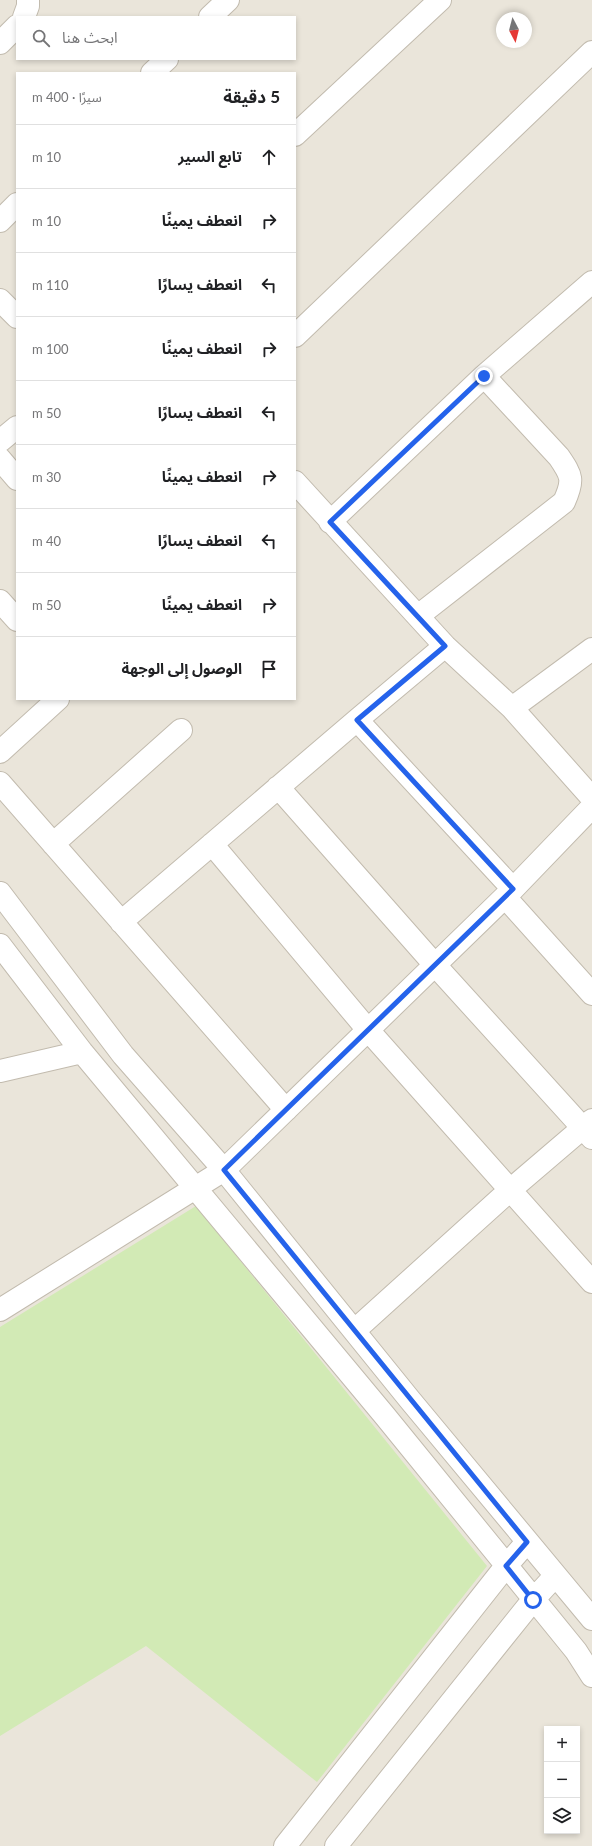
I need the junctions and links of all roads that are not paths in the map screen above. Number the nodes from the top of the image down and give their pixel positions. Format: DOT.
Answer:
graph roads {
  1 [pos="28,0"];
  2 [pos="228,0"];
  3 [pos="440,0"];
  4 [pos="24,16"];
  5 [pos="211,16"];
  6 [pos="16,27"];
  7 [pos="0,43"];
  8 [pos="592,52"];
  9 [pos="166,60"];
  10 [pos="153,72"];
  11 [pos="296,134"];
  12 [pos="16,205"];
  13 [pos="0,221"];
  14 [pos="592,282"];
  15 [pos="0,300"];
  16 [pos="16,316"];
  17 [pos="296,335"];
  18 [pos="484,376"];
  19 [pos="16,428"];
  20 [pos="0,442"];
  21 [pos="0,459"];
  22 [pos="16,478"];
  23 [pos="296,484"];
  24 [pos="330,522"];
  25 [pos="0,601"];
  26 [pos="418,616"];
  27 [pos="16,619"];
  28 [pos="445,646"];
  29 [pos="592,649"];
  30 [pos="57,700"];
  31 [pos="512,708"];
  32 [pos="357,720"];
  33 [pos="182,730"];
  34 [pos="0,752"];
  35 [pos="0,783"];
  36 [pos="278,787"];
  37 [pos="592,798"];
  38 [pos="592,807"];
  39 [pos="53,844"];
  40 [pos="212,844"];
  41 [pos="0,893"];
  42 [pos="509,893"];
  43 [pos="121,922"];
  44 [pos="0,946"];
  45 [pos="435,965"];
  46 [pos="592,994"];
  47 [pos="368,1030"];
  48 [pos="82,1052"];
  49 [pos="0,1071"];
  50 [pos="286,1110"];
  51 [pos="589,1129"];
  52 [pos="224,1170"];
  53 [pos="196,1187"];
  54 [pos="509,1191"];
  55 [pos="592,1282"];
  56 [pos="0,1310"];
  57 [pos="354,1331"];
  58 [pos="527,1542"];
  59 [pos="506,1566"];
  60 [pos="555,1576"];
  61 [pos="533,1600"];
  62 [pos="592,1619"];
  63 [pos="592,1676"];
  64 [pos="285,1846"];
  65 [pos="336,1846"];
  1 -- 4 [label="street"];
  2 -- 5 [label="street"];
  3 -- 11 [label="street"];
  6 -- 7 [label="street"];
  8 -- 17 [label="street"];
  9 -- 10 [label="street"];
  12 -- 13 [label="street"];
  14 -- 18 [label="street"];
  15 -- 16 [label="street"];
  18 -- 24 [label="street"];
  18 -- 26 [label="street"];
  19 -- 20 [label="street"];
  21 -- 22 [label="street"];
  23 -- 24 [label="street"];
  24 -- 26 [label="street"];
  25 -- 27 [label="street"];
  26 -- 28 [label="street"];
  28 -- 31 [label="street"];
  28 -- 32 [label="street"];
  29 -- 31 [label="street"];
  30 -- 34 [label="street"];
  31 -- 37 [label="street"];
  32 -- 36 [label="street"];
  32 -- 42 [label="street"];
  33 -- 39 [label="street"];
  35 -- 39 [label="street"];
  36 -- 40 [label="street"];
  36 -- 45 [label="street"];
  38 -- 42 [label="street"];
  39 -- 43 [label="street"];
  40 -- 43 [label="street"];
  40 -- 47 [label="street"];
  41 -- 52 [label="street"];
  42 -- 45 [label="street"];
  42 -- 46 [label="street"];
  43 -- 50 [label="street"];
  44 -- 48 [label="street"];
  45 -- 47 [label="street"];
  45 -- 51 [label="street"];
  47 -- 50 [label="street"];
  47 -- 54 [label="street"];
  48 -- 49 [label="street"];
  48 -- 53 [label="street"];
  50 -- 52 [label="street"];
  51 -- 54 [label="street"];
  52 -- 53 [label="street"];
  52 -- 57 [label="street"];
  53 -- 56 [label="street"];
  53 -- 59 [label="street"];
  54 -- 55 [label="street"];
  54 -- 57 [label="street"];
  57 -- 58 [label="street"];
  58 -- 59 [label="street"];
  58 -- 60 [label="street"];
  59 -- 61 [label="street"];
  59 -- 64 [label="street"];
  60 -- 61 [label="street"];
  60 -- 62 [label="street"];
  61 -- 63 [label="street"];
  61 -- 65 [label="street"];
}
